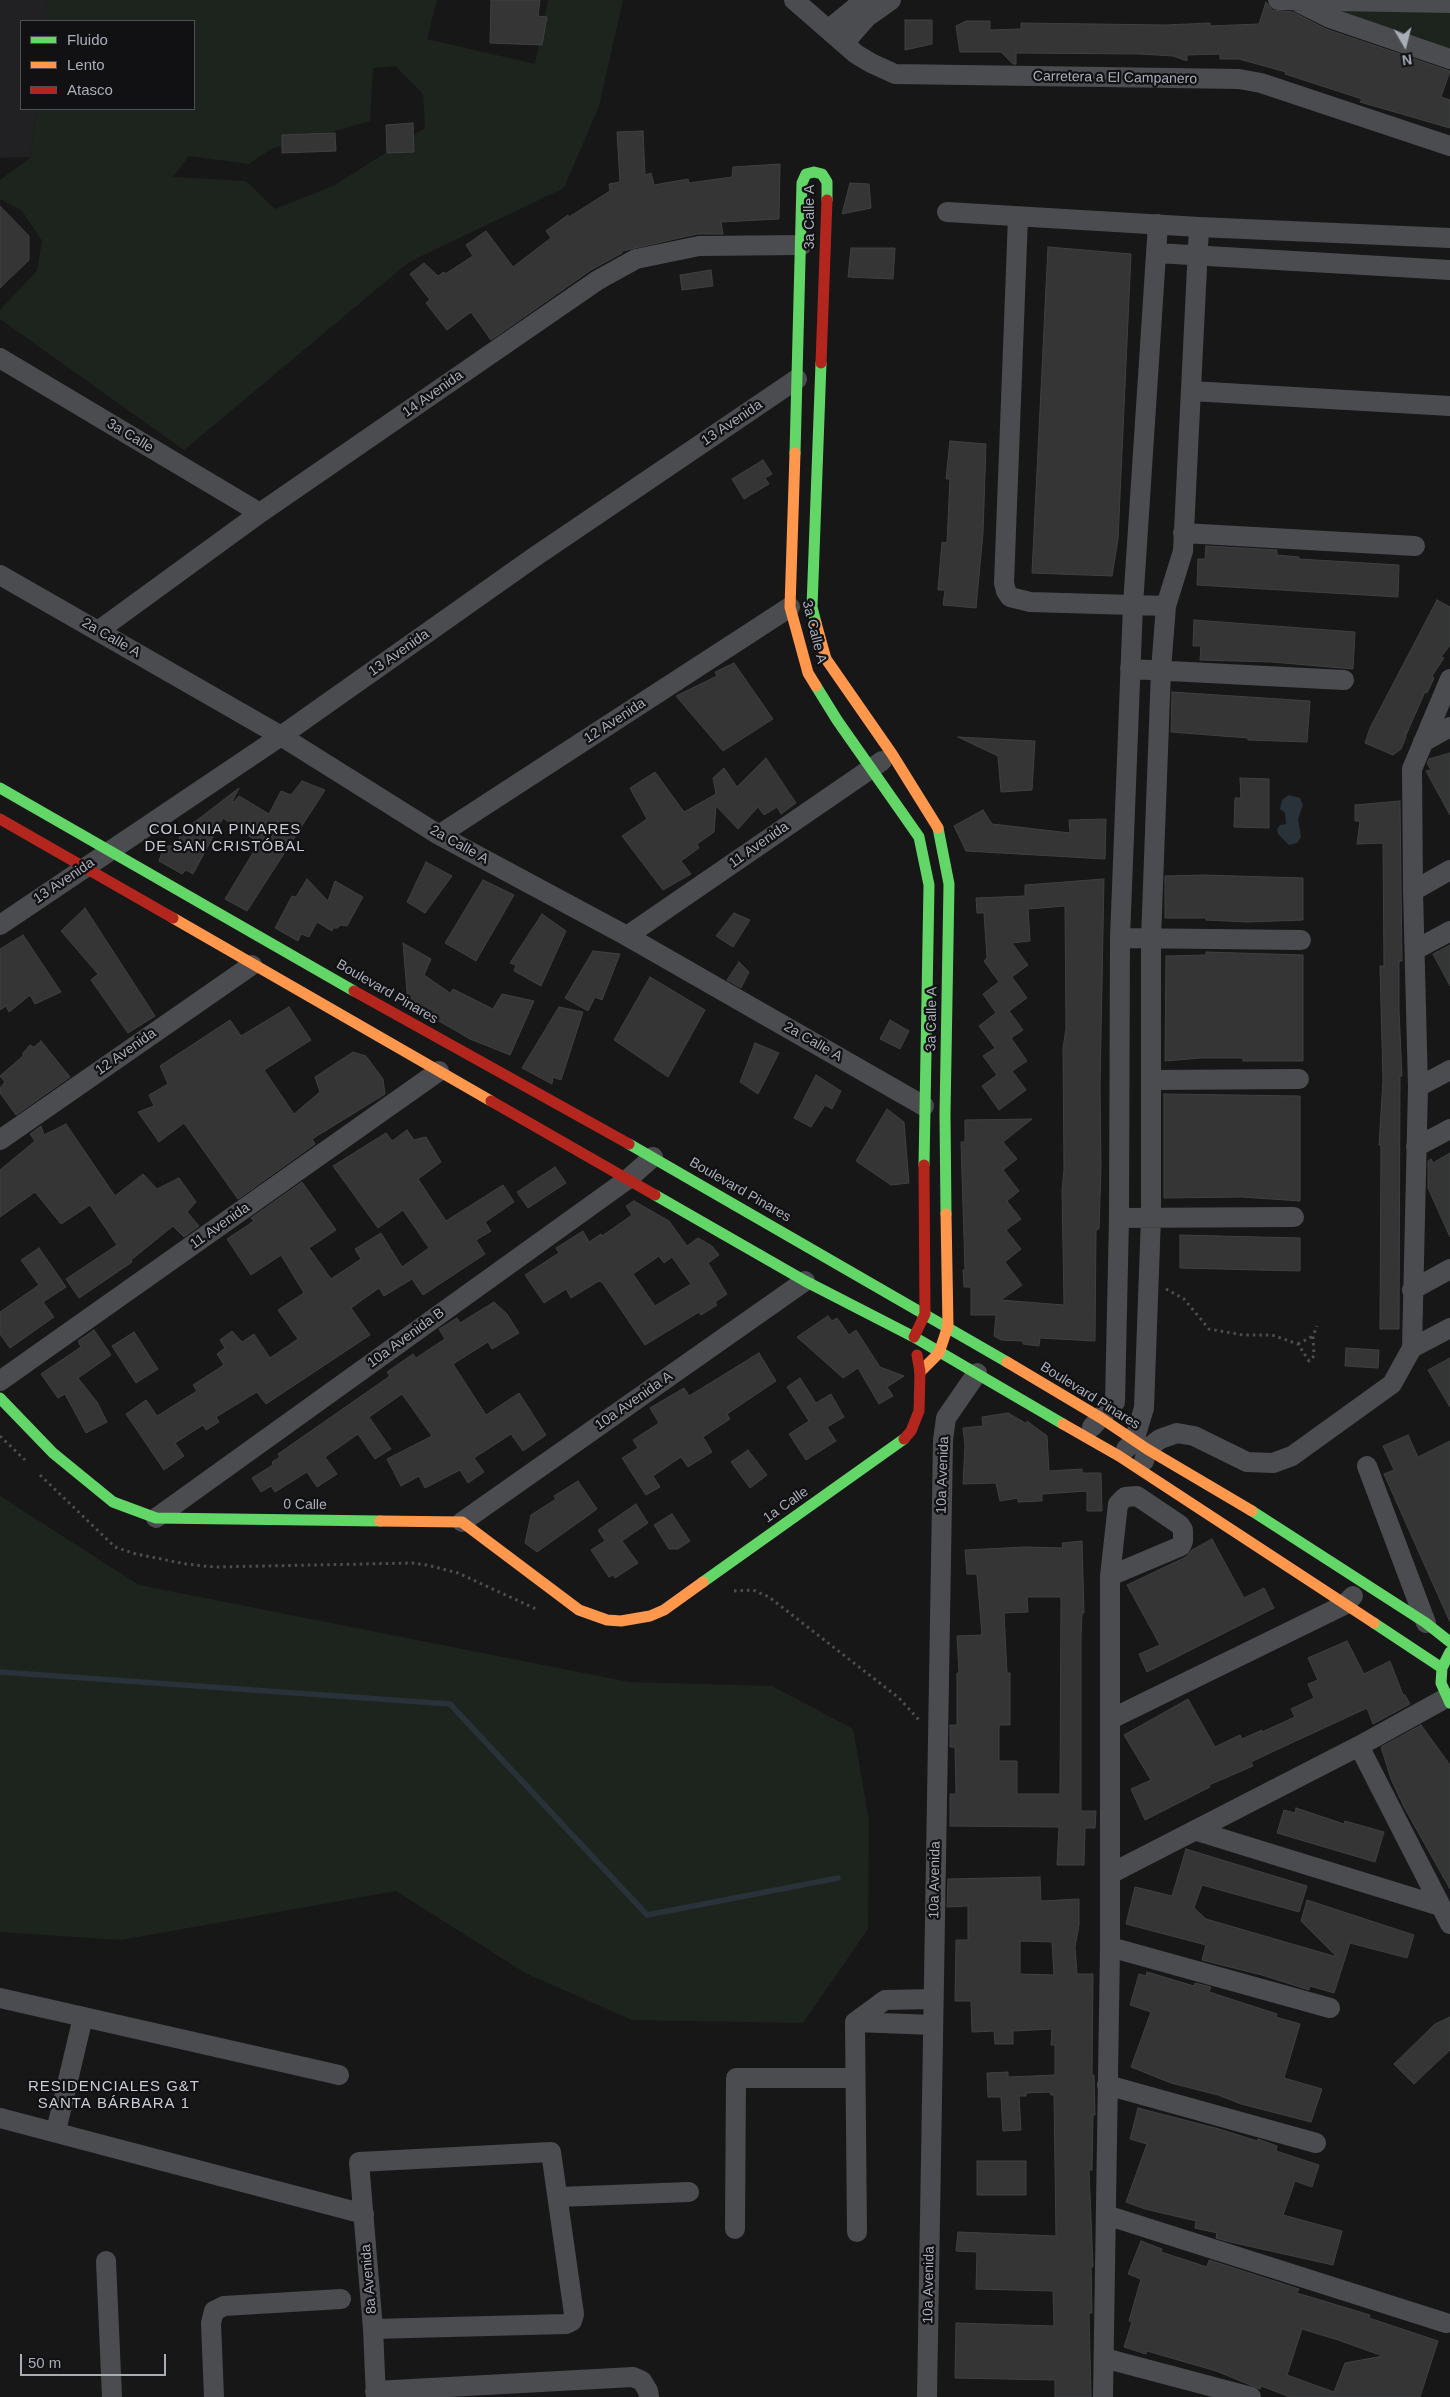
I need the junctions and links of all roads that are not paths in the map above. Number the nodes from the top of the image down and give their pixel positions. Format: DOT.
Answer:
graph roads {
  1 [pos="794,0"];
  2 [pos="868,0"];
  3 [pos="891,0"];
  4 [pos="1278,0"];
  5 [pos="1296,0"];
  6 [pos="1450,3"];
  7 [pos="829,29"];
  8 [pos="844,42"];
  9 [pos="1450,59"];
  10 [pos="1450,146"];
  11 [pos="947,212"];
  12 [pos="1018,216"];
  13 [pos="1158,224"];
  14 [pos="1199,227"];
  15 [pos="1397,236"];
  16 [pos="1450,238"];
  17 [pos="802,245"];
  18 [pos="1156,252"];
  19 [pos="1198,255"];
  20 [pos="1396,267"];
  21 [pos="1450,270"];
  22 [pos="0,358"];
  23 [pos="797,379"];
  24 [pos="1191,392"];
  25 [pos="1450,406"];
  26 [pos="260,513"];
  27 [pos="1184,533"];
  28 [pos="1415,546"];
  29 [pos="0,575"];
  30 [pos="1133,605"];
  31 [pos="1166,606"];
  32 [pos="790,607"];
  33 [pos="98,631"];
  34 [pos="1130,668"];
  35 [pos="1162,670"];
  36 [pos="1450,679"];
  37 [pos="1344,680"];
  38 [pos="1450,727"];
  39 [pos="281,736"];
  40 [pos="1423,742"];
  41 [pos="892,754"];
  42 [pos="870,768"];
  43 [pos="0,788"];
  44 [pos="0,819"];
  45 [pos="440,835"];
  46 [pos="108,851"];
  47 [pos="84,867"];
  48 [pos="1450,870"];
  49 [pos="1413,891"];
  50 [pos="0,925"];
  51 [pos="1450,931"];
  52 [pos="627,936"];
  53 [pos="1120,938"];
  54 [pos="1152,939"];
  55 [pos="1301,940"];
  56 [pos="1415,950"];
  57 [pos="252,965"];
  58 [pos="1450,1070"];
  59 [pos="439,1071"];
  60 [pos="1299,1079"];
  61 [pos="1151,1080"];
  62 [pos="1418,1087"];
  63 [pos="924,1106"];
  64 [pos="1450,1128"];
  65 [pos="0,1140"];
  66 [pos="1416,1147"];
  67 [pos="653,1157"];
  68 [pos="628,1179"];
  69 [pos="1151,1217"];
  70 [pos="1294,1217"];
  71 [pos="1119,1218"];
  72 [pos="1450,1269"];
  73 [pos="805,1281"];
  74 [pos="1412,1290"];
  75 [pos="925,1314"];
  76 [pos="948,1326"];
  77 [pos="1450,1328"];
  78 [pos="914,1337"];
  79 [pos="1412,1348"];
  80 [pos="939,1353"];
  81 [pos="920,1372"];
  82 [pos="977,1373"];
  83 [pos="0,1381"];
  84 [pos="0,1398"];
  85 [pos="1101,1418"];
  86 [pos="1084,1435"];
  87 [pos="1140,1445"];
  88 [pos="1119,1456"];
  89 [pos="1368,1466"];
  90 [pos="1142,1470"];
  91 [pos="156,1518"];
  92 [pos="462,1522"];
  93 [pos="1110,1576"];
  94 [pos="1366,1585"];
  95 [pos="1344,1605"];
  96 [pos="1426,1623"];
  97 [pos="1450,1642"];
  98 [pos="1450,1652"];
  99 [pos="1442,1668"];
  100 [pos="1448,1701"];
  101 [pos="1111,1719"];
  102 [pos="1359,1746"];
  103 [pos="1197,1831"];
  104 [pos="1110,1874"];
  105 [pos="1440,1906"];
  106 [pos="1450,1924"];
  107 [pos="1110,1947"];
  108 [pos="0,1998"];
  109 [pos="933,1999"];
  110 [pos="1330,2008"];
  111 [pos="84,2017"];
  112 [pos="854,2022"];
  113 [pos="932,2025"];
  114 [pos="339,2075"];
  115 [pos="855,2078"];
  116 [pos="1107,2085"];
  117 [pos="0,2118"];
  118 [pos="56,2131"];
  119 [pos="1316,2143"];
  120 [pos="689,2192"];
  121 [pos="559,2197"];
  122 [pos="364,2214"];
  123 [pos="1106,2215"];
  124 [pos="735,2229"];
  125 [pos="857,2232"];
  126 [pos="106,2261"];
  127 [pos="341,2299"];
  128 [pos="1446,2323"];
  129 [pos="373,2328"];
  130 [pos="1104,2358"];
  131 [pos="376,2394"];
  132 [pos="112,2397"];
  133 [pos="214,2397"];
  134 [pos="648,2397"];
  135 [pos="927,2397"];
  136 [pos="1103,2397"];
  137 [pos="1251,2397"];
  1 -- 7 [label="street, Carretera a El Campanero"];
  2 -- 7 [label="street"];
  3 -- 8 [label="street"];
  4 -- 5 [label="street"];
  5 -- 6 [label="street"];
  5 -- 9 [label="street"];
  7 -- 8 [label="street, Carretera a El Campanero"];
  8 -- 10 [label="street, Carretera a El Campanero"];
  11 -- 12 [label="street"];
  12 -- 13 [label="street"];
  12 -- 30 [label="street"];
  13 -- 14 [label="street"];
  13 -- 18 [label="street"];
  14 -- 15 [label="street"];
  14 -- 19 [label="street"];
  15 -- 16 [label="street"];
  15 -- 20 [label="street"];
  17 -- 23 [label="street, 3a Calle A"];
  17 -- 26 [label="street, 14 Avenida"];
  17 -- 41 [label="street, 3a Calle A"];
  18 -- 19 [label="street"];
  18 -- 30 [label="street"];
  19 -- 20 [label="street"];
  19 -- 24 [label="street"];
  20 -- 21 [label="street"];
  22 -- 26 [label="street, 3a Calle"];
  23 -- 32 [label="street, 3a Calle A"];
  23 -- 39 [label="street, 13 Avenida"];
  24 -- 25 [label="street"];
  24 -- 27 [label="street"];
  26 -- 33 [label="street, 14 Avenida"];
  27 -- 28 [label="street"];
  27 -- 31 [label="street"];
  29 -- 33 [label="street, 2a Calle A"];
  30 -- 31 [label="street"];
  30 -- 34 [label="street"];
  31 -- 35 [label="street"];
  32 -- 42 [label="street, 3a Calle A"];
  32 -- 45 [label="street, 12 Avenida"];
  33 -- 39 [label="street, 2a Calle A"];
  34 -- 35 [label="street"];
  34 -- 53 [label="street"];
  35 -- 37 [label="street"];
  35 -- 54 [label="street"];
  36 -- 40 [label="street"];
  38 -- 40 [label="street"];
  39 -- 45 [label="street, 2a Calle A"];
  39 -- 46 [label="street, 13 Avenida"];
  40 -- 49 [label="street"];
  41 -- 42 [label="street, 11 Avenida"];
  41 -- 76 [label="street, 3a Calle A"];
  42 -- 52 [label="street, 11 Avenida"];
  42 -- 63 [label="street, 3a Calle A"];
  43 -- 46 [label="street, Boulevard Pinares"];
  44 -- 47 [label="street"];
  45 -- 52 [label="street, 2a Calle A"];
  46 -- 47 [label="street, 13 Avenida"];
  46 -- 67 [label="street, Boulevard Pinares"];
  47 -- 50 [label="street, 13 Avenida"];
  47 -- 57 [label="street"];
  48 -- 49 [label="street"];
  49 -- 56 [label="street"];
  51 -- 56 [label="street"];
  52 -- 63 [label="street, 2a Calle A"];
  53 -- 54 [label="street"];
  53 -- 71 [label="street"];
  54 -- 55 [label="street"];
  54 -- 61 [label="street"];
  56 -- 62 [label="street"];
  57 -- 59 [label="street"];
  57 -- 65 [label="street, 12 Avenida"];
  58 -- 62 [label="street"];
  59 -- 68 [label="street"];
  59 -- 83 [label="street, 11 Avenida"];
  60 -- 61 [label="street"];
  61 -- 69 [label="street"];
  62 -- 66 [label="street"];
  63 -- 75 [label="street, 3a Calle A"];
  64 -- 66 [label="street"];
  66 -- 74 [label="street"];
  67 -- 68 [label="street, 10a Avenida B"];
  67 -- 75 [label="street, Boulevard Pinares"];
  68 -- 73 [label="street"];
  68 -- 91 [label="street, 10a Avenida B"];
  69 -- 70 [label="street"];
  69 -- 71 [label="street"];
  69 -- 87 [label="street"];
  71 -- 85 [label="street"];
  72 -- 74 [label="street"];
  73 -- 78 [label="street"];
  73 -- 92 [label="street, 10a Avenida A"];
  74 -- 79 [label="street"];
  75 -- 76 [label="street, Boulevard Pinares"];
  75 -- 78 [label="street, 3a Calle A"];
  76 -- 80 [label="street, 3a Calle A"];
  76 -- 85 [label="street, Boulevard Pinares"];
  77 -- 79 [label="street"];
  78 -- 80 [label="street"];
  78 -- 81 [label="street, 1a Calle"];
  79 -- 87 [label="street"];
  80 -- 81 [label="street"];
  80 -- 82 [label="street"];
  81 -- 92 [label="street, 1a Calle"];
  82 -- 86 [label="street"];
  82 -- 109 [label="street, 10a Avenida"];
  84 -- 91 [label="street, 0 Calle"];
  85 -- 86 [label="street"];
  85 -- 87 [label="street, Boulevard Pinares"];
  86 -- 88 [label="street"];
  87 -- 88 [label="street"];
  87 -- 90 [label="street"];
  87 -- 94 [label="street, Boulevard Pinares"];
  88 -- 90 [label="street"];
  89 -- 96 [label="street"];
  90 -- 95 [label="street"];
  91 -- 92 [label="street, 0 Calle"];
  93 -- 101 [label="street"];
  94 -- 95 [label="street"];
  94 -- 96 [label="street, Boulevard Pinares"];
  95 -- 99 [label="street"];
  95 -- 101 [label="street"];
  96 -- 97 [label="street, Boulevard Pinares"];
  98 -- 99 [label="street"];
  99 -- 100 [label="street"];
  100 -- 102 [label="street"];
  101 -- 104 [label="street"];
  102 -- 103 [label="street"];
  102 -- 105 [label="street"];
  103 -- 104 [label="street"];
  103 -- 105 [label="street"];
  104 -- 107 [label="street"];
  105 -- 106 [label="street"];
  107 -- 110 [label="street"];
  107 -- 116 [label="street"];
  108 -- 111 [label="street"];
  109 -- 112 [label="street"];
  109 -- 113 [label="street, 10a Avenida"];
  111 -- 114 [label="street"];
  111 -- 118 [label="street"];
  112 -- 113 [label="street"];
  112 -- 115 [label="street"];
  113 -- 135 [label="street, 10a Avenida"];
  115 -- 124 [label="street"];
  115 -- 125 [label="street"];
  116 -- 119 [label="street"];
  116 -- 123 [label="street"];
  117 -- 118 [label="street"];
  118 -- 122 [label="street"];
  120 -- 121 [label="street"];
  121 -- 122 [label="street, 8a Avenida"];
  121 -- 129 [label="street"];
  122 -- 129 [label="street, 8a Avenida"];
  123 -- 128 [label="street"];
  123 -- 130 [label="street"];
  126 -- 132 [label="street"];
  127 -- 133 [label="street"];
  129 -- 131 [label="street, 8a Avenida"];
  130 -- 136 [label="street"];
  130 -- 137 [label="street"];
  131 -- 134 [label="street"];
}
